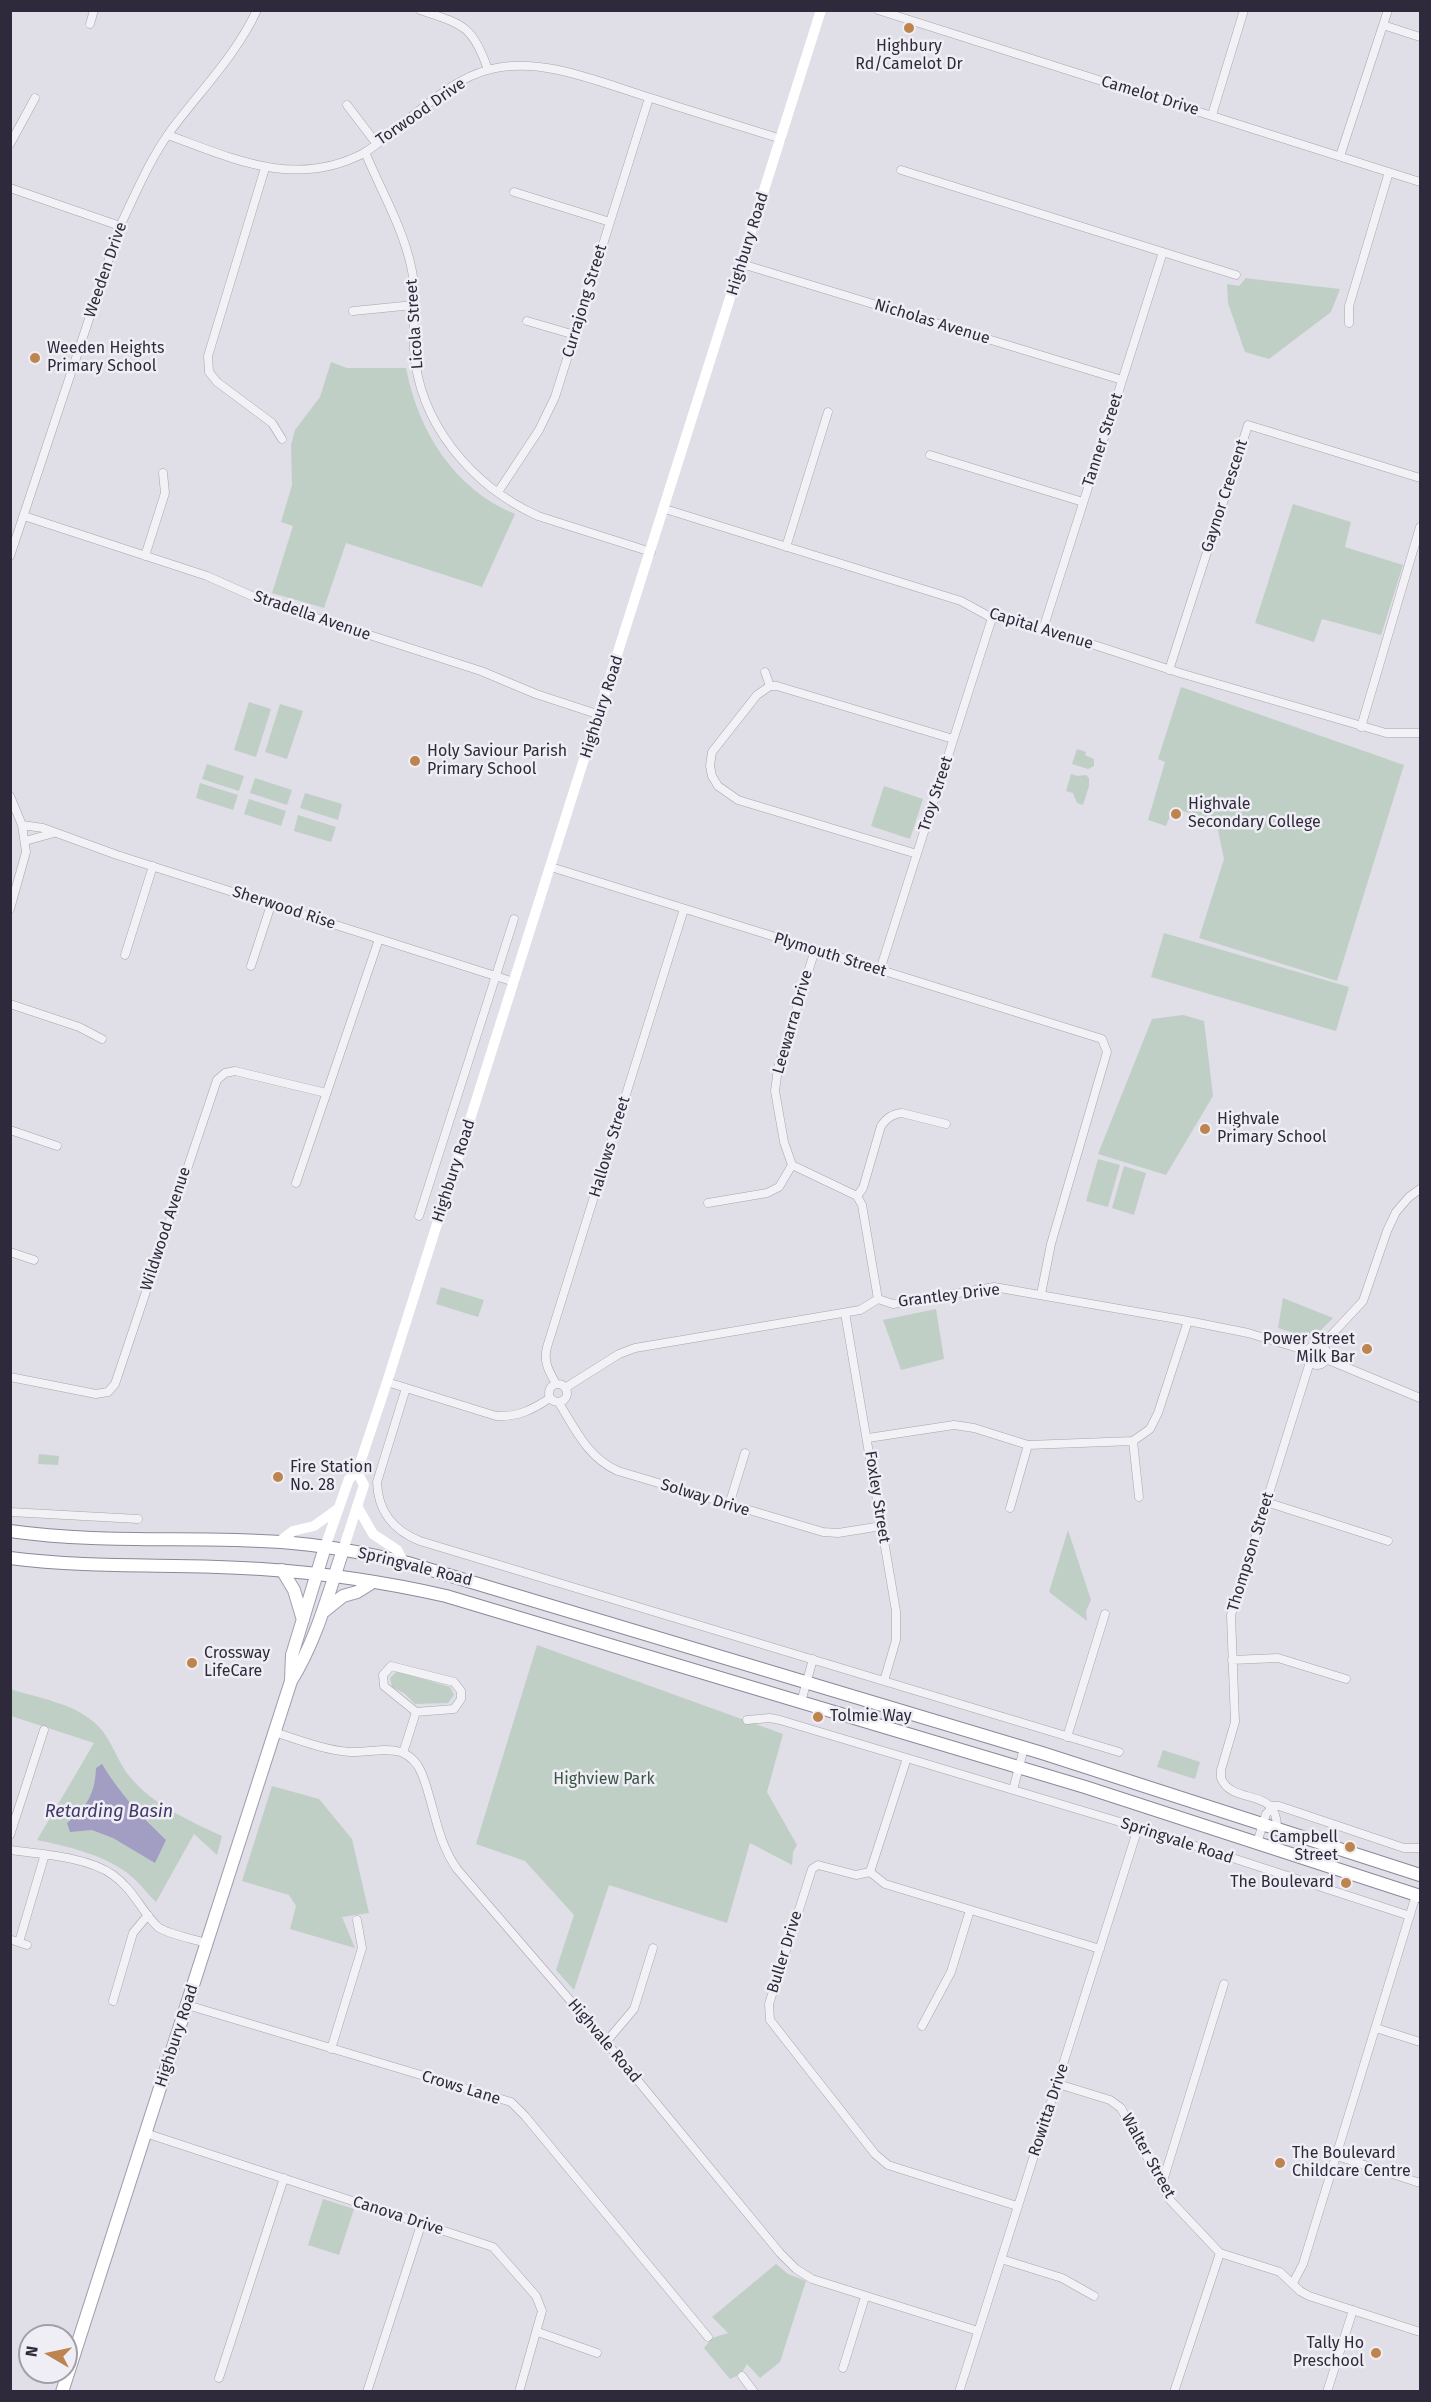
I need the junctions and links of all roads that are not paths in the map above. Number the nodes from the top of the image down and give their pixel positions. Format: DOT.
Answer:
graph roads {
  1 [pos="94,10"];
  2 [pos="257,10"];
  3 [pos="420,10"];
  4 [pos="821,10"];
  5 [pos="878,10"];
  6 [pos="1244,10"];
  7 [pos="1388,10"];
  8 [pos="90,24"];
  9 [pos="1383,25"];
  10 [pos="1420,37"];
  11 [pos="488,70"];
  12 [pos="35,98"];
  13 [pos="650,98"];
  14 [pos="347,105"];
  15 [pos="1212,115"];
  16 [pos="168,135"];
  17 [pos="781,139"];
  18 [pos="10,144"];
  19 [pos="376,144"];
  20 [pos="365,152"];
  21 [pos="1340,156"];
  22 [pos="265,168"];
  23 [pos="901,170"];
  24 [pos="1389,172"];
  25 [pos="1420,182"];
  26 [pos="10,188"];
  27 [pos="514,192"];
  28 [pos="610,222"];
  29 [pos="120,226"];
  30 [pos="1163,252"];
  31 [pos="742,264"];
  32 [pos="1236,275"];
  33 [pos="414,305"];
  34 [pos="353,311"];
  35 [pos="527,321"];
  36 [pos="1349,323"];
  37 [pos="575,335"];
  38 [pos="1122,380"];
  39 [pos="828,412"];
  40 [pos="282,440"];
  41 [pos="930,455"];
  42 [pos="163,473"];
  43 [pos="1420,478"];
  44 [pos="498,492"];
  45 [pos="1083,502"];
  46 [pos="665,509"];
  47 [pos="24,516"];
  48 [pos="1420,527"];
  49 [pos="786,547"];
  50 [pos="651,552"];
  51 [pos="10,556"];
  52 [pos="145,556"];
  53 [pos="993,618"];
  54 [pos="1043,629"];
  55 [pos="1169,670"];
  56 [pos="765,672"];
  57 [pos="770,686"];
  58 [pos="600,715"];
  59 [pos="1361,727"];
  60 [pos="1420,733"];
  61 [pos="953,739"];
  62 [pos="10,796"];
  63 [pos="22,825"];
  64 [pos="54,833"];
  65 [pos="25,841"];
  66 [pos="917,854"];
  67 [pos="153,866"];
  68 [pos="551,867"];
  69 [pos="271,905"];
  70 [pos="10,909"];
  71 [pos="684,909"];
  72 [pos="514,920"];
  73 [pos="379,939"];
  74 [pos="814,950"];
  75 [pos="125,955"];
  76 [pos="251,966"];
  77 [pos="880,970"];
  78 [pos="496,976"];
  79 [pos="514,982"];
  80 [pos="10,1004"];
  81 [pos="102,1039"];
  82 [pos="326,1093"];
  83 [pos="946,1124"];
  84 [pos="10,1130"];
  85 [pos="57,1146"];
  86 [pos="792,1165"];
  87 [pos="297,1183"];
  88 [pos="1420,1189"];
  89 [pos="857,1196"];
  90 [pos="708,1203"];
  91 [pos="419,1216"];
  92 [pos="10,1252"];
  93 [pos="34,1260"];
  94 [pos="1041,1294"];
  95 [pos="878,1299"];
  96 [pos="845,1313"];
  97 [pos="1188,1321"];
  98 [pos="1321,1346"];
  99 [pos="1308,1351"];
  100 [pos="1326,1359"];
  101 [pos="1310,1362"];
  102 [pos="10,1377"];
  103 [pos="387,1382"];
  104 [pos="556,1384"];
  105 [pos="406,1388"];
  106 [pos="565,1388"];
  107 [pos="550,1398"];
  108 [pos="1420,1398"];
  109 [pos="559,1403"];
  110 [pos="868,1438"];
  111 [pos="1133,1441"];
  112 [pos="1028,1445"];
  113 [pos="745,1453"];
  114 [pos="357,1472"];
  115 [pos="1139,1497"];
  116 [pos="1266,1502"];
  117 [pos="729,1505"];
  118 [pos="357,1506"];
  119 [pos="339,1508"];
  120 [pos="1010,1508"];
  121 [pos="10,1512"];
  122 [pos="138,1519"];
  123 [pos="882,1526"];
  124 [pos="10,1531"];
  125 [pos="279,1542"];
  126 [pos="1388,1542"];
  127 [pos="325,1547"];
  128 [pos="343,1550"];
  129 [pos="10,1558"];
  130 [pos="403,1561"];
  131 [pos="282,1570"];
  132 [pos="317,1574"];
  133 [pos="334,1576"];
  134 [pos="373,1582"];
  135 [pos="322,1612"];
  136 [pos="1105,1614"];
  137 [pos="303,1620"];
  138 [pos="813,1659"];
  139 [pos="1232,1660"];
  140 [pos="1346,1679"];
  141 [pos="291,1681"];
  142 [pos="884,1681"];
  143 [pos="807,1682"];
  144 [pos="801,1702"];
  145 [pos="416,1712"];
  146 [pos="747,1720"];
  147 [pos="44,1730"];
  148 [pos="274,1732"];
  149 [pos="1067,1737"];
  150 [pos="1024,1748"];
  151 [pos="1119,1752"];
  152 [pos="404,1753"];
  153 [pos="907,1758"];
  154 [pos="1019,1768"];
  155 [pos="1013,1790"];
  156 [pos="1270,1808"];
  157 [pos="1263,1824"];
  158 [pos="1138,1828"];
  159 [pos="1277,1829"];
  160 [pos="10,1835"];
  161 [pos="1257,1843"];
  162 [pos="1420,1848"];
  163 [pos="10,1850"];
  164 [pos="45,1854"];
  165 [pos="870,1872"];
  166 [pos="1420,1875"];
  167 [pos="1418,1895"];
  168 [pos="970,1910"];
  169 [pos="148,1915"];
  170 [pos="1410,1916"];
  171 [pos="357,1920"];
  172 [pos="19,1942"];
  173 [pos="206,1943"];
  174 [pos="652,1948"];
  175 [pos="1100,1949"];
  176 [pos="1224,1984"];
  177 [pos="113,2001"];
  178 [pos="187,2005"];
  179 [pos="922,2026"];
  180 [pos="1376,2028"];
  181 [pos="606,2042"];
  182 [pos="1420,2042"];
  183 [pos="331,2049"];
  184 [pos="1058,2084"];
  185 [pos="146,2133"];
  186 [pos="1337,2156"];
  187 [pos="284,2178"];
  188 [pos="1420,2183"];
  189 [pos="1162,2184"];
  190 [pos="1017,2205"];
  191 [pos="421,2224"];
  192 [pos="1220,2253"];
  193 [pos="1001,2259"];
  194 [pos="1293,2283"];
  195 [pos="1094,2296"];
  196 [pos="865,2297"];
  197 [pos="1353,2310"];
  198 [pos="978,2331"];
  199 [pos="538,2332"];
  200 [pos="1420,2332"];
  201 [pos="708,2337"];
  202 [pos="597,2353"];
  203 [pos="843,2368"];
  204 [pos="742,2376"];
  205 [pos="219,2378"];
  206 [pos="62,2391"];
  207 [pos="367,2391"];
  208 [pos="519,2391"];
  209 [pos="754,2391"];
  210 [pos="958,2391"];
  211 [pos="1174,2391"];
  212 [pos="1327,2391"];
  1 -- 8 [label="street"];
  2 -- 16 [label="street, Weeden Drive"];
  3 -- 11 [label="street"];
  4 -- 17 [label="main road, Highbury Road"];
  5 -- 15 [label="street, Camelot Drive"];
  6 -- 15 [label="street"];
  7 -- 9 [label="street"];
  9 -- 10 [label="street"];
  9 -- 21 [label="street"];
  11 -- 13 [label="street, Torwood Drive"];
  11 -- 19 [label="street, Torwood Drive"];
  12 -- 18 [label="street"];
  13 -- 17 [label="street, Torwood Drive"];
  13 -- 28 [label="street, Currajong Street"];
  14 -- 19 [label="street"];
  15 -- 21 [label="street, Camelot Drive"];
  16 -- 22 [label="street, Torwood Drive"];
  16 -- 29 [label="street, Weeden Drive"];
  17 -- 31 [label="main road, Highbury Road"];
  19 -- 20 [label="street, Torwood Drive"];
  20 -- 22 [label="street, Torwood Drive"];
  20 -- 33 [label="street, Licola Street"];
  21 -- 24 [label="street, Camelot Drive"];
  22 -- 40 [label="street"];
  23 -- 30 [label="street"];
  24 -- 25 [label="street, Camelot Drive"];
  24 -- 36 [label="street"];
  26 -- 29 [label="street"];
  27 -- 28 [label="street"];
  28 -- 37 [label="street, Currajong Street"];
  29 -- 47 [label="street, Weeden Drive"];
  30 -- 32 [label="street"];
  30 -- 38 [label="street, Tanner Street"];
  31 -- 38 [label="street, Nicholas Avenue"];
  31 -- 46 [label="main road, Highbury Road"];
  33 -- 34 [label="street"];
  33 -- 44 [label="street, Licola Street"];
  35 -- 37 [label="street"];
  37 -- 44 [label="street, Currajong Street"];
  38 -- 45 [label="street, Tanner Street"];
  39 -- 49 [label="street"];
  41 -- 45 [label="street"];
  42 -- 52 [label="street"];
  43 -- 55 [label="street, Gaynor Crescent"];
  44 -- 50 [label="street, Licola Street"];
  45 -- 54 [label="street, Tanner Street"];
  46 -- 49 [label="street, Capital Avenue"];
  46 -- 50 [label="main road, Highbury Road"];
  47 -- 51 [label="street, Weeden Drive"];
  47 -- 52 [label="street, Stradella Avenue"];
  48 -- 59 [label="street"];
  49 -- 53 [label="street, Capital Avenue"];
  50 -- 58 [label="main road, Highbury Road"];
  52 -- 58 [label="street, Stradella Avenue"];
  53 -- 54 [label="street, Capital Avenue"];
  53 -- 61 [label="street, Troy Street"];
  54 -- 55 [label="street, Capital Avenue"];
  55 -- 59 [label="street, Capital Avenue"];
  56 -- 57 [label="street"];
  57 -- 61 [label="street"];
  57 -- 66 [label="street"];
  58 -- 68 [label="main road, Highbury Road"];
  59 -- 60 [label="street, Capital Avenue"];
  61 -- 66 [label="street, Troy Street"];
  62 -- 63 [label="street"];
  63 -- 64 [label="street, Sherwood Rise"];
  63 -- 65 [label="street"];
  64 -- 65 [label="street"];
  64 -- 67 [label="street, Sherwood Rise"];
  65 -- 70 [label="street"];
  66 -- 77 [label="street, Troy Street"];
  67 -- 69 [label="street, Sherwood Rise"];
  67 -- 75 [label="street"];
  68 -- 71 [label="street, Plymouth Street"];
  68 -- 79 [label="main road, Highbury Road"];
  69 -- 73 [label="street, Sherwood Rise"];
  69 -- 76 [label="street"];
  71 -- 74 [label="street, Plymouth Street"];
  71 -- 104 [label="street, Hallows Street"];
  72 -- 78 [label="street"];
  73 -- 78 [label="street, Sherwood Rise"];
  73 -- 82 [label="street"];
  74 -- 77 [label="street, Plymouth Street"];
  74 -- 86 [label="street, Leewarra Drive"];
  77 -- 94 [label="street, Plymouth Street"];
  78 -- 79 [label="street, Sherwood Rise"];
  78 -- 91 [label="street"];
  79 -- 103 [label="main road, Highbury Road"];
  80 -- 81 [label="street"];
  82 -- 87 [label="street"];
  82 -- 102 [label="street, Wildwood Avenue"];
  83 -- 89 [label="street"];
  84 -- 85 [label="street"];
  86 -- 89 [label="street"];
  86 -- 90 [label="street"];
  88 -- 98 [label="street"];
  89 -- 95 [label="street"];
  92 -- 93 [label="street"];
  94 -- 95 [label="street, Grantley Drive"];
  94 -- 97 [label="street, Grantley Drive"];
  95 -- 96 [label="street, Grantley Drive"];
  96 -- 106 [label="street, Grantley Drive"];
  96 -- 110 [label="street, Foxley Street"];
  97 -- 99 [label="street, Grantley Drive"];
  97 -- 111 [label="street"];
  98 -- 99 [label="street"];
  98 -- 100 [label="street"];
  99 -- 101 [label="street"];
  100 -- 101 [label="street"];
  100 -- 108 [label="street"];
  101 -- 116 [label="street, Thompson Street"];
  103 -- 105 [label="street"];
  103 -- 114 [label="main road, Highbury Road"];
  104 -- 106 [label="street"];
  104 -- 107 [label="street"];
  105 -- 107 [label="street"];
  105 -- 138 [label="street, Springvale Road"];
  106 -- 109 [label="street"];
  107 -- 109 [label="street"];
  109 -- 117 [label="street, Solway Drive"];
  110 -- 112 [label="street"];
  110 -- 123 [label="street, Foxley Street"];
  111 -- 112 [label="street"];
  111 -- 115 [label="street"];
  112 -- 120 [label="street"];
  113 -- 117 [label="street"];
  114 -- 118 [label="main road, Highbury Road"];
  114 -- 119 [label="main road, Highbury Road"];
  116 -- 126 [label="street"];
  116 -- 139 [label="street, Thompson Street"];
  117 -- 123 [label="street, Solway Drive"];
  118 -- 128 [label="main road, Highbury Road"];
  118 -- 130 [label="main road"];
  119 -- 125 [label="main road"];
  119 -- 127 [label="main road, Highbury Road"];
  121 -- 122 [label="street"];
  123 -- 142 [label="street, Foxley Street"];
  124 -- 125 [label="main road, Springvale Road"];
  125 -- 127 [label="main road, Springvale Road"];
  127 -- 128 [label="main road, Springvale Road"];
  127 -- 132 [label="main road, Highbury Road"];
  128 -- 130 [label="main road, Springvale Road"];
  128 -- 133 [label="main road, Highbury Road"];
  129 -- 131 [label="main road, Springvale Road"];
  130 -- 143 [label="main road, Springvale Road"];
  131 -- 132 [label="main road, Springvale Road"];
  131 -- 137 [label="main road"];
  132 -- 133 [label="main road, Springvale Road"];
  132 -- 137 [label="main road, Highbury Road"];
  133 -- 134 [label="main road, Springvale Road"];
  133 -- 135 [label="main road, Highbury Road"];
  134 -- 135 [label="main road"];
  134 -- 144 [label="main road, Springvale Road"];
  135 -- 141 [label="main road, Highbury Road"];
  136 -- 149 [label="street"];
  137 -- 141 [label="main road, Highbury Road"];
  138 -- 142 [label="street, Springvale Road"];
  138 -- 143 [label="street"];
  139 -- 140 [label="street"];
  139 -- 156 [label="street, Thompson Street"];
  141 -- 148 [label="main road, Highbury Road"];
  142 -- 149 [label="street, Springvale Road"];
  143 -- 144 [label="street"];
  143 -- 150 [label="main road, Springvale Road"];
  144 -- 154 [label="main road, Springvale Road"];
  145 -- 145 [label="street"];
  145 -- 152 [label="street"];
  146 -- 153 [label="street, Springvale Road"];
  147 -- 160 [label="street"];
  148 -- 152 [label="street"];
  148 -- 173 [label="main road, Highbury Road"];
  149 -- 151 [label="street, Springvale Road"];
  150 -- 154 [label="street"];
  150 -- 157 [label="main road, Springvale Road"];
  152 -- 181 [label="street, Highvale Road"];
  153 -- 155 [label="street, Springvale Road"];
  153 -- 165 [label="street"];
  154 -- 155 [label="street"];
  154 -- 161 [label="main road, Springvale Road"];
  155 -- 158 [label="street, Springvale Road"];
  156 -- 157 [label="street, Springvale Road"];
  156 -- 159 [label="street"];
  156 -- 162 [label="street"];
  157 -- 159 [label="main road, Springvale Road"];
  157 -- 161 [label="street, Springvale Road"];
  158 -- 170 [label="street, Springvale Road"];
  158 -- 175 [label="street, Rowitta Drive"];
  159 -- 166 [label="main road, Springvale Road"];
  161 -- 167 [label="main road, Springvale Road"];
  163 -- 164 [label="street"];
  164 -- 169 [label="street"];
  164 -- 172 [label="street"];
  165 -- 168 [label="street, Buller Drive"];
  165 -- 190 [label="street, Buller Drive"];
  167 -- 170 [label="street"];
  168 -- 175 [label="street, Buller Drive"];
  168 -- 179 [label="street"];
  169 -- 173 [label="street"];
  169 -- 177 [label="street"];
  170 -- 180 [label="street"];
  171 -- 183 [label="street"];
  173 -- 178 [label="main road, Highbury Road"];
  174 -- 181 [label="street"];
  175 -- 184 [label="street, Rowitta Drive"];
  176 -- 189 [label="street"];
  178 -- 183 [label="street, Crows Lane"];
  178 -- 185 [label="main road, Highbury Road"];
  180 -- 182 [label="street"];
  180 -- 186 [label="street"];
  181 -- 196 [label="street, Highvale Road"];
  183 -- 201 [label="street, Crows Lane"];
  184 -- 189 [label="street, Walter Street"];
  184 -- 190 [label="street, Rowitta Drive"];
  185 -- 187 [label="street, Canova Drive"];
  185 -- 206 [label="main road, Highbury Road"];
  186 -- 188 [label="street"];
  186 -- 194 [label="street"];
  187 -- 191 [label="street, Canova Drive"];
  187 -- 205 [label="street"];
  189 -- 192 [label="street, Walter Street"];
  190 -- 193 [label="street, Rowitta Drive"];
  191 -- 199 [label="street, Canova Drive"];
  191 -- 207 [label="street"];
  192 -- 194 [label="street, Walter Street"];
  192 -- 211 [label="street"];
  193 -- 195 [label="street"];
  193 -- 198 [label="street, Rowitta Drive"];
  194 -- 197 [label="street, Walter Street"];
  196 -- 198 [label="street, Highvale Road"];
  196 -- 203 [label="street"];
  197 -- 200 [label="street, Walter Street"];
  197 -- 212 [label="street"];
  198 -- 210 [label="street, Rowitta Drive"];
  199 -- 202 [label="street"];
  199 -- 208 [label="street, Canova Drive"];
  204 -- 209 [label="street"];
}
